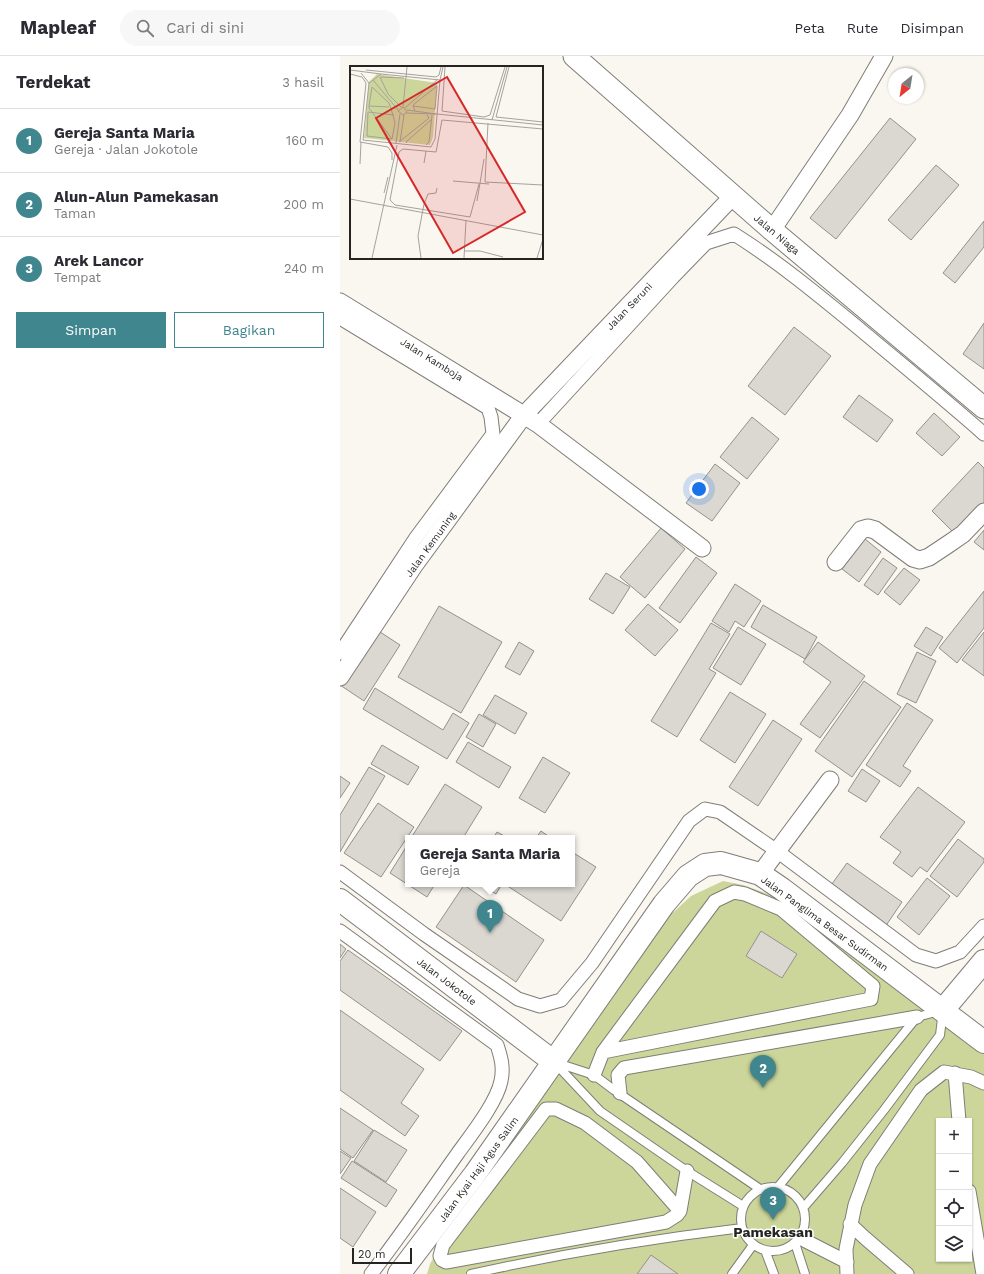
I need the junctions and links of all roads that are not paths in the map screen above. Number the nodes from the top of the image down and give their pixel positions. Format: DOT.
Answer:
graph roads {
  1 [pos="574,56"];
  2 [pos="884,56"];
  3 [pos="733,196"];
  4 [pos="772,230"];
  5 [pos="340,302"];
  6 [pos="340,318"];
  7 [pos="984,408"];
  8 [pos="531,419"];
  9 [pos="984,434"];
  10 [pos="984,512"];
  11 [pos="702,548"];
  12 [pos="836,562"];
  13 [pos="340,653"];
  14 [pos="340,677"];
  15 [pos="830,780"];
  16 [pos="777,851"];
  17 [pos="340,872"];
  18 [pos="760,874"];
  19 [pos="340,900"];
  20 [pos="984,926"];
  21 [pos="340,931"];
  22 [pos="984,961"];
  23 [pos="943,1010"];
  24 [pos="917,1017"];
  25 [pos="984,1042"];
  26 [pos="603,1052"];
  27 [pos="554,1062"];
  28 [pos="955,1073"];
  29 [pos="594,1075"];
  30 [pos="984,1084"];
  31 [pos="620,1093"];
  32 [pos="959,1118"];
  33 [pos="687,1171"];
  34 [pos="778,1186"];
  35 [pos="760,1189"];
  36 [pos="743,1206"];
  37 [pos="804,1207"];
  38 [pos="972,1209"];
  39 [pos="680,1211"];
  40 [pos="850,1224"];
  41 [pos="742,1228"];
  42 [pos="798,1240"];
  43 [pos="753,1244"];
  44 [pos="765,1250"];
  45 [pos="847,1268"];
  46 [pos="371,1274"];
  47 [pos="400,1274"];
  48 [pos="471,1274"];
  49 [pos="732,1274"];
  50 [pos="774,1274"];
  51 [pos="805,1274"];
  52 [pos="908,1274"];
  53 [pos="983,1274"];
  1 -- 3 [label="street, Jalan Niaga"];
  2 -- 4 [label="street"];
  3 -- 4 [label="street, Jalan Niaga"];
  3 -- 8 [label="street, Jalan Seruni"];
  4 -- 7 [label="street, Jalan Niaga"];
  5 -- 8 [label="street, Jalan Kamboja"];
  6 -- 13 [label="street"];
  8 -- 9 [label="street"];
  8 -- 11 [label="street, Jalan Kamboja"];
  8 -- 14 [label="street, Jalan Kemuning"];
  10 -- 12 [label="street"];
  15 -- 16 [label="street"];
  16 -- 17 [label="street"];
  16 -- 18 [label="street"];
  16 -- 20 [label="street"];
  18 -- 23 [label="highway, Jalan Panglima Besar Sudirman"];
  18 -- 27 [label="highway, Jalan Panglima Besar Sudirman"];
  19 -- 27 [label="highway, Jalan Jokotole"];
  21 -- 46 [label="street"];
  22 -- 23 [label="highway"];
  23 -- 24 [label="lane"];
  23 -- 25 [label="highway, Jalan Panglima Besar Sudirman"];
  23 -- 37 [label="lane"];
  24 -- 31 [label="street"];
  24 -- 34 [label="lane"];
  26 -- 26 [label="street"];
  26 -- 29 [label="street"];
  27 -- 29 [label="lane"];
  27 -- 33 [label="lane"];
  27 -- 47 [label="highway, Jalan Kyai Haji Agus Salim"];
  28 -- 30 [label="street"];
  28 -- 32 [label="street"];
  28 -- 40 [label="street"];
  29 -- 31 [label="lane"];
  31 -- 35 [label="lane"];
  33 -- 36 [label="lane"];
  33 -- 39 [label="street"];
  34 -- 35 [label="lane"];
  34 -- 37 [label="lane"];
  35 -- 36 [label="lane"];
  36 -- 41 [label="lane"];
  37 -- 42 [label="lane"];
  38 -- 53 [label="street"];
  39 -- 39 [label="street"];
  40 -- 45 [label="street"];
  40 -- 52 [label="street"];
  41 -- 43 [label="lane"];
  41 -- 48 [label="lane"];
  42 -- 44 [label="lane"];
  42 -- 45 [label="street"];
  42 -- 51 [label="lane"];
  43 -- 44 [label="lane"];
  43 -- 49 [label="lane"];
  44 -- 50 [label="lane"];
}
